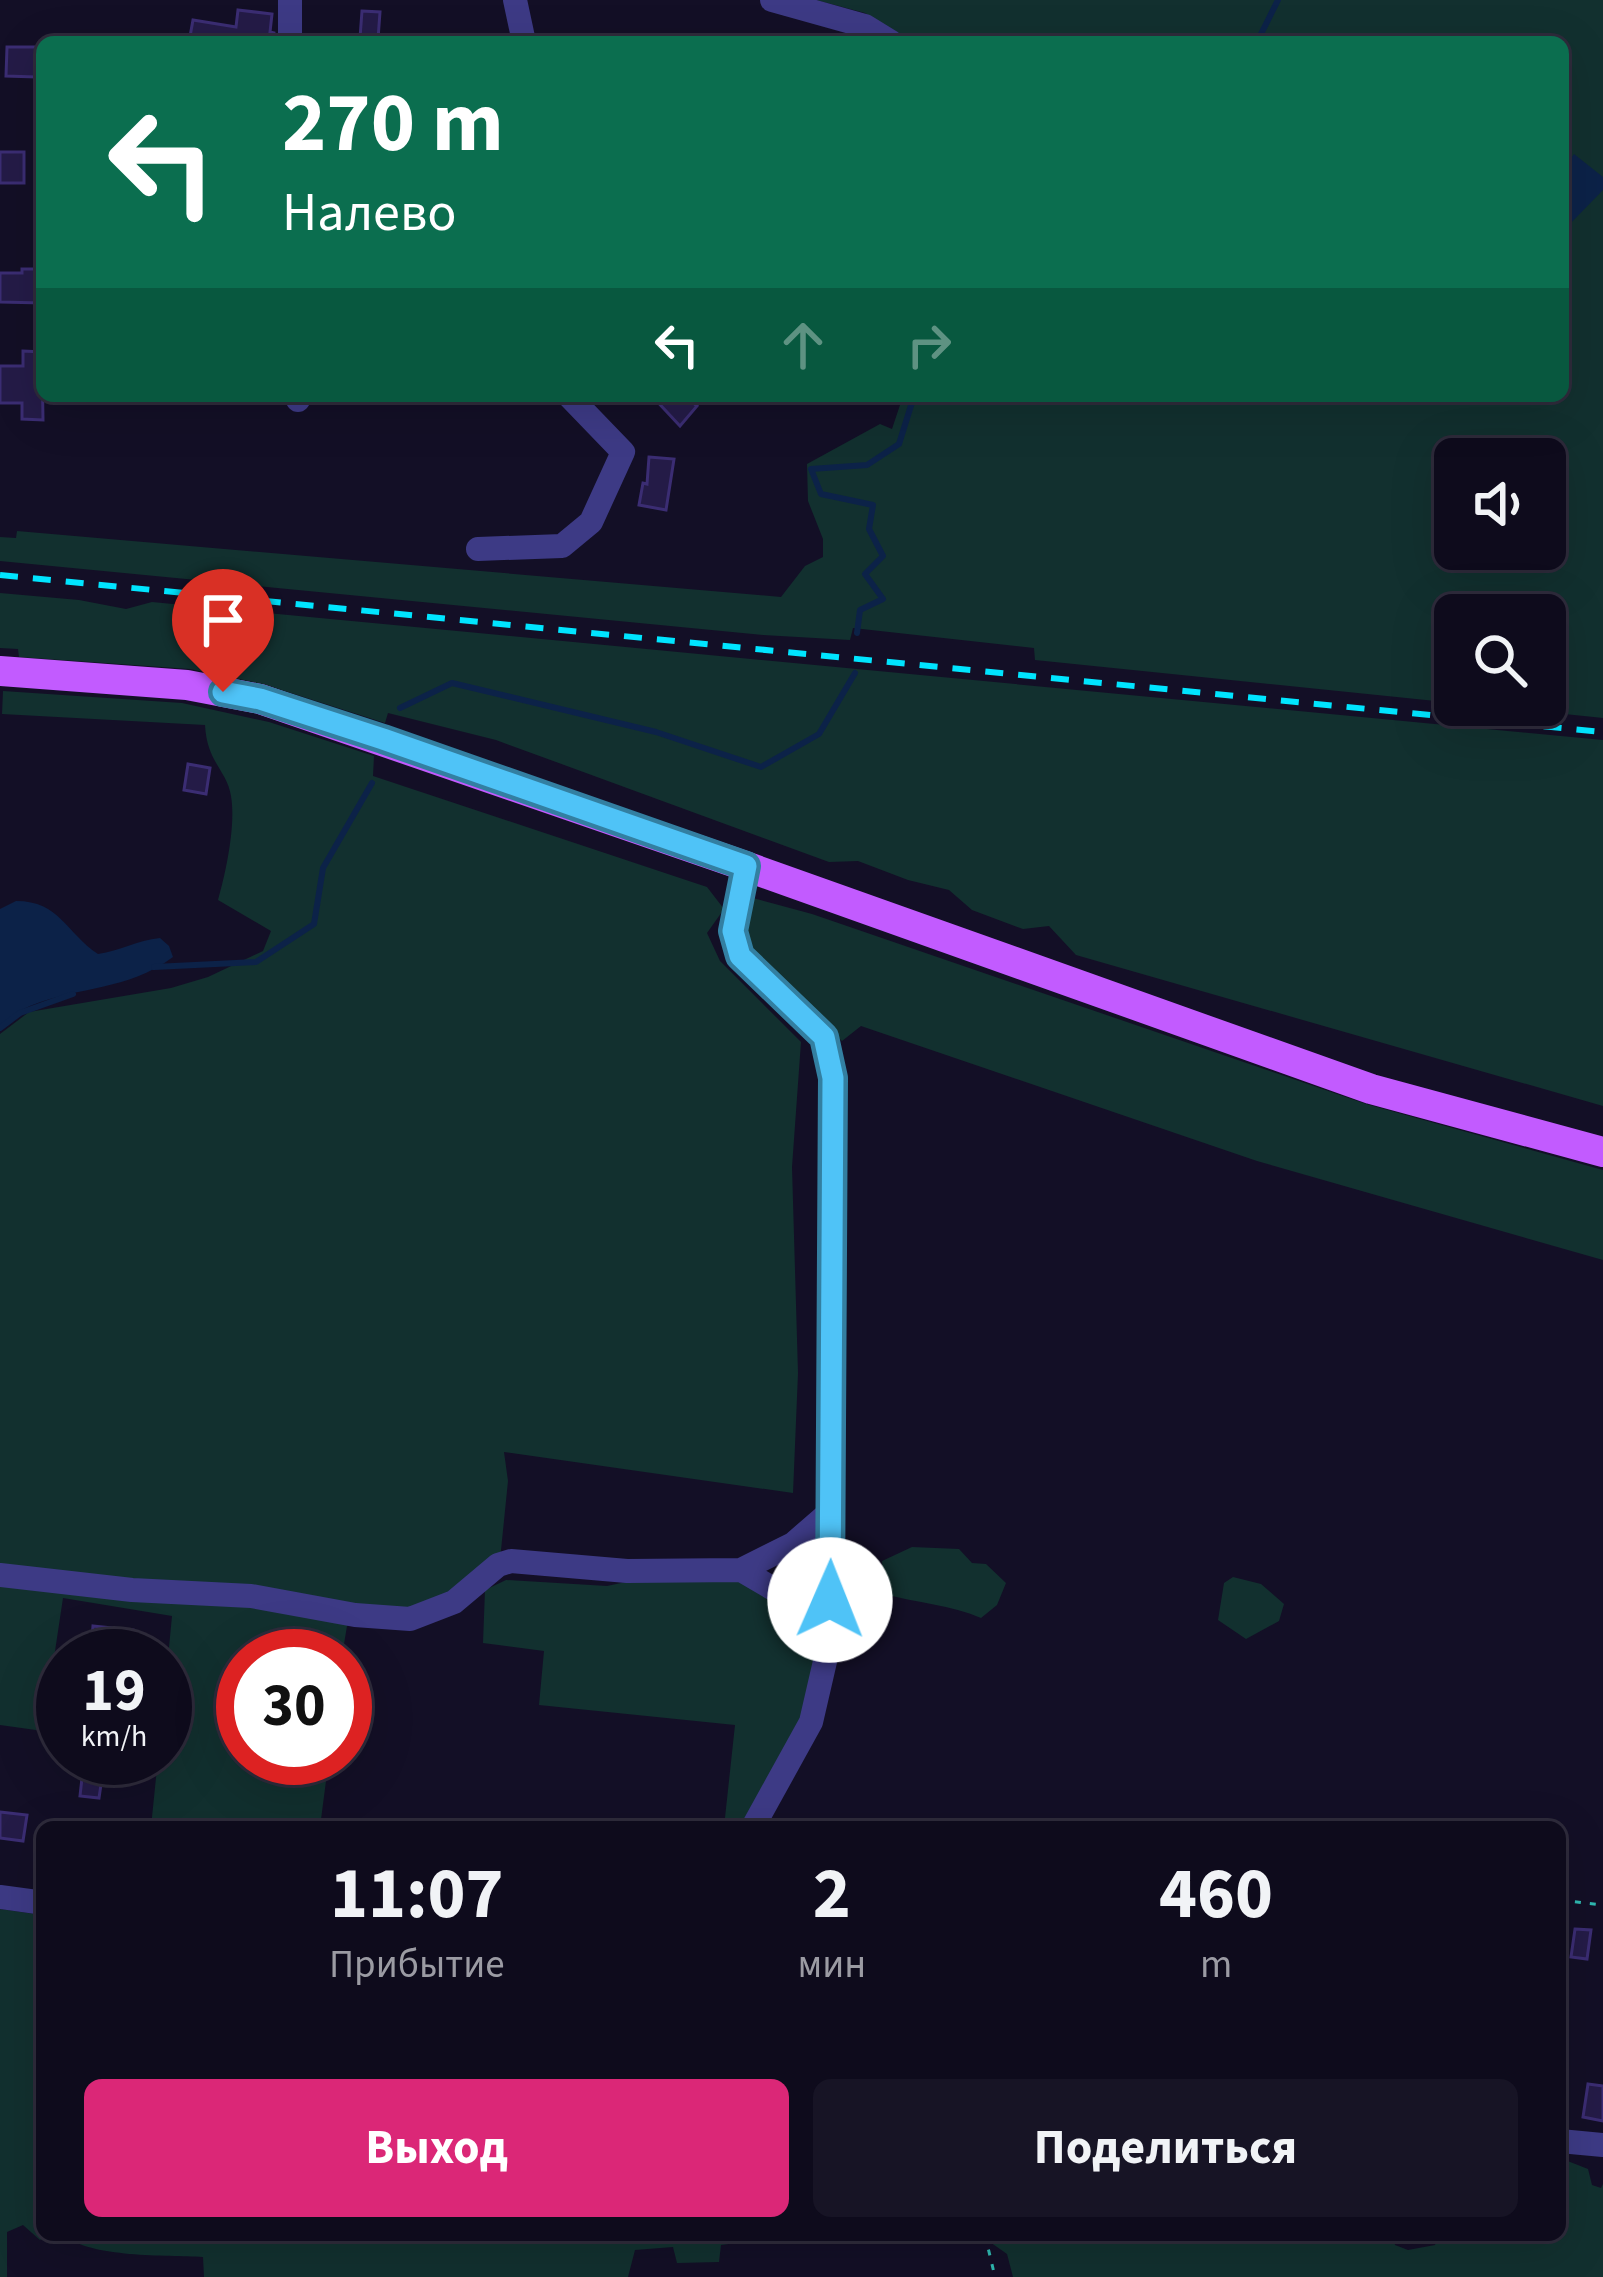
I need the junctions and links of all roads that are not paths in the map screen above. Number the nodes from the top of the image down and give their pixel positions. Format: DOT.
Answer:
graph roads {
  1 [pos="290,0"];
  2 [pos="514,0"];
  3 [pos="772,0"];
  4 [pos="290,36"];
  5 [pos="523,36"];
  6 [pos="881,36"];
  7 [pos="575,402"];
  8 [pos="478,549"];
  9 [pos="0,671"];
  10 [pos="746,866"];
  11 [pos="1603,1152"];
  12 [pos="831,1511"];
  13 [pos="741,1570"];
  14 [pos="0,1575"];
  15 [pos="829,1644"];
  16 [pos="756,1821"];
  17 [pos="0,1898"];
  18 [pos="36,1902"];
  19 [pos="1566,2142"];
  20 [pos="1603,2145"];
  1 -- 4 [label="street"];
  2 -- 5 [label="street"];
  3 -- 6 [label="street"];
  7 -- 8 [label="street"];
  9 -- 10 [label="main road"];
  10 -- 11 [label="main road"];
  10 -- 12 [label="street"];
  12 -- 13 [label="street"];
  12 -- 15 [label="street"];
  13 -- 14 [label="street"];
  13 -- 15 [label="street"];
  15 -- 16 [label="street"];
  17 -- 18 [label="street"];
  19 -- 20 [label="street"];
}
